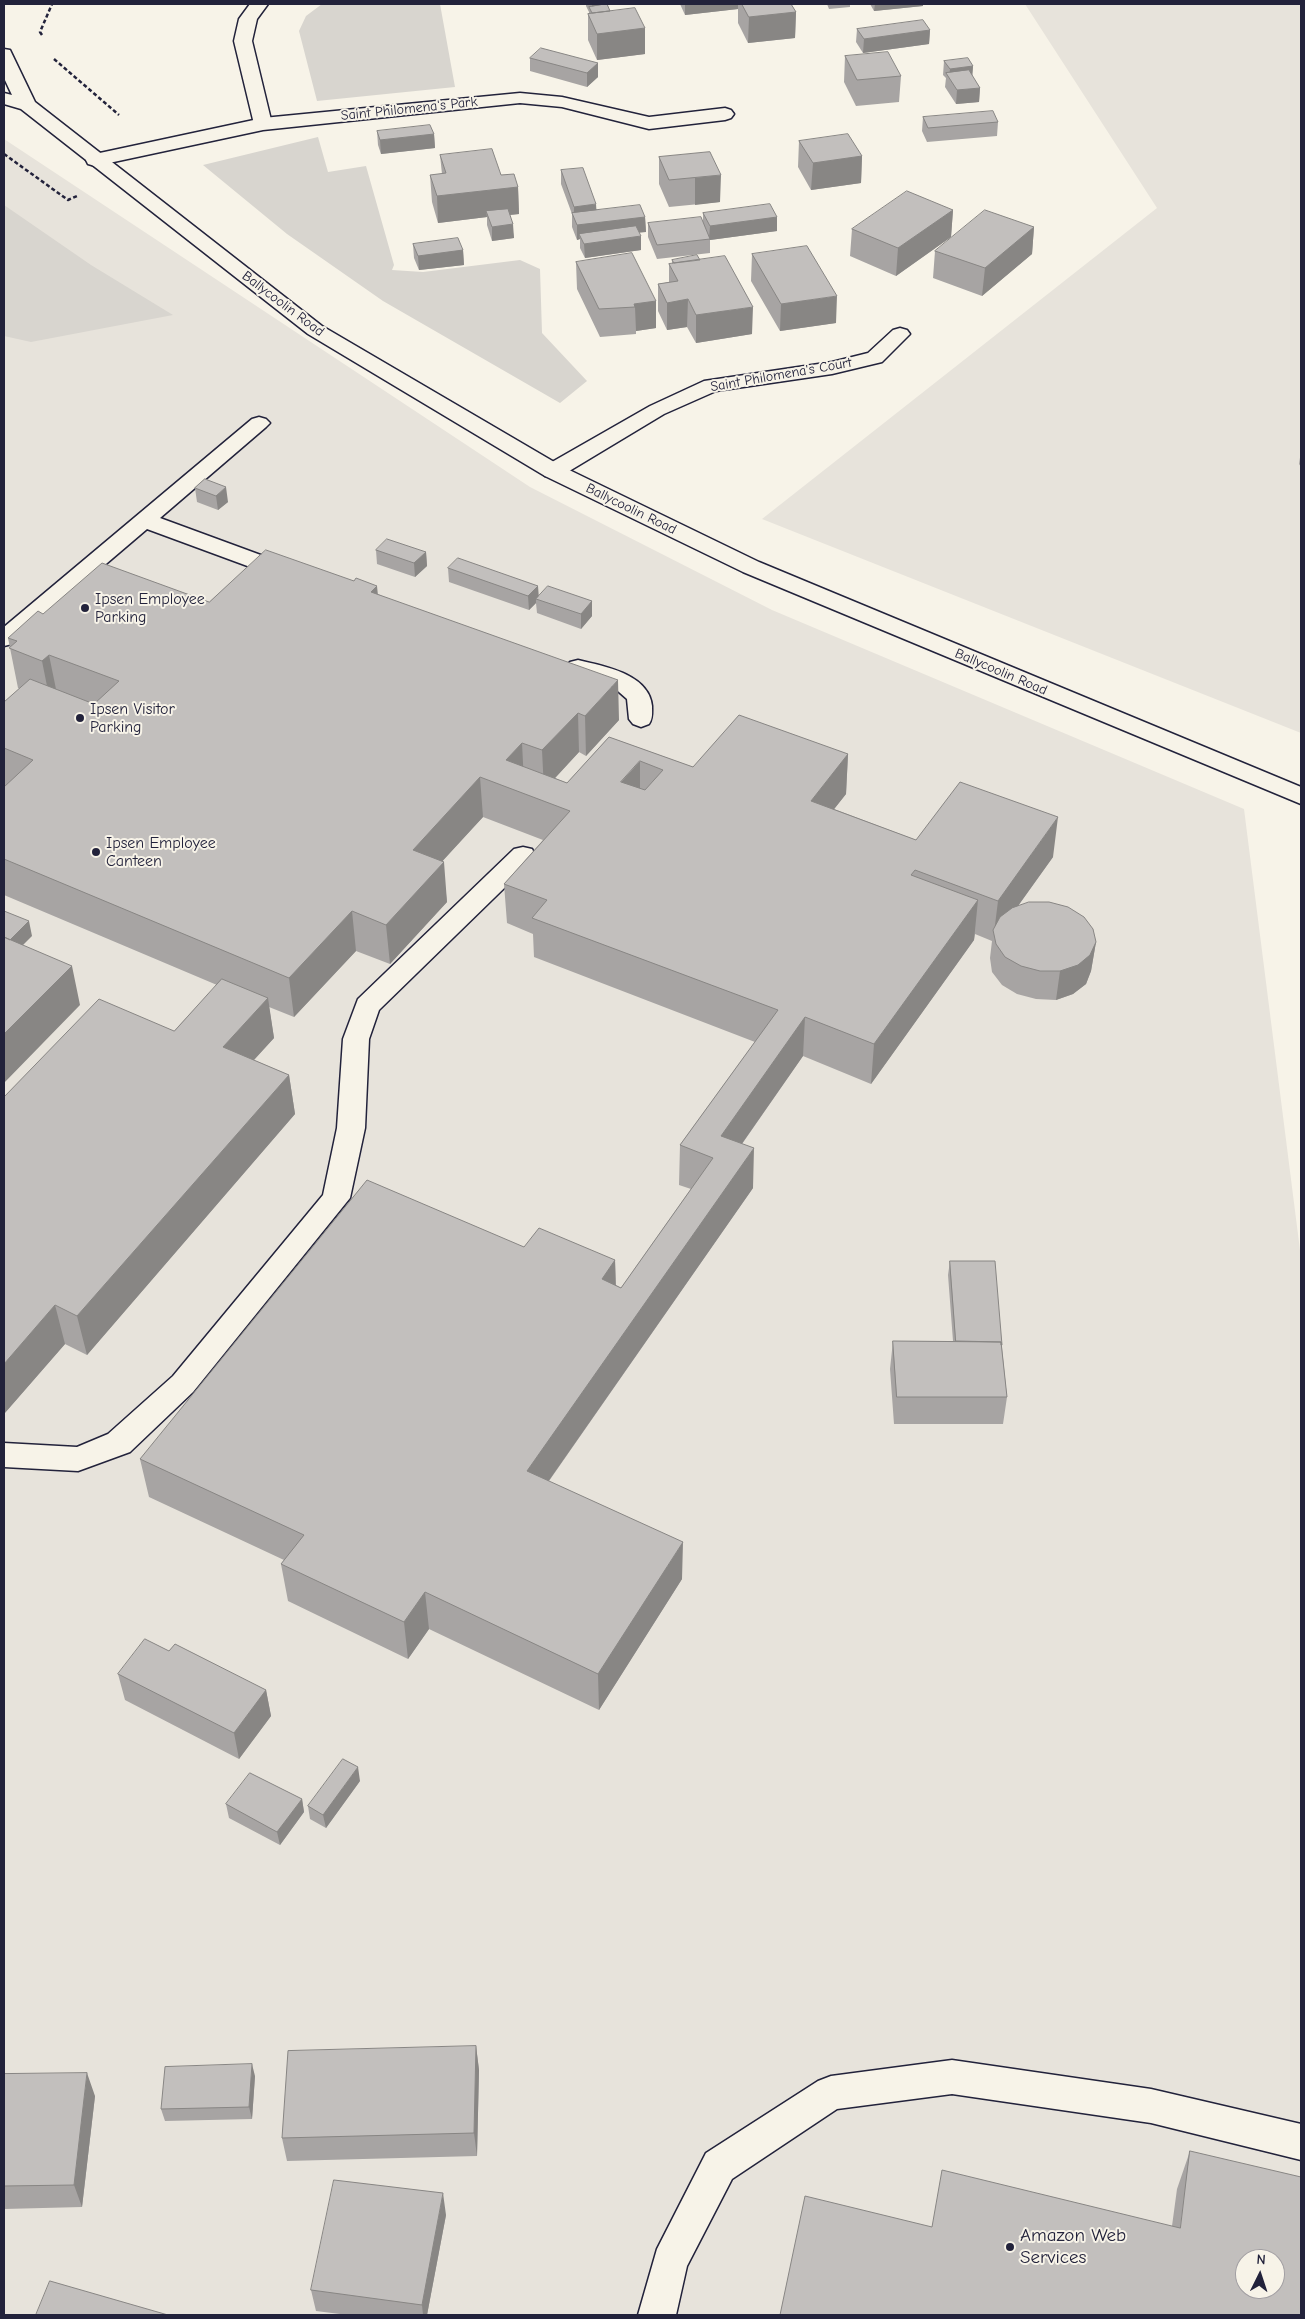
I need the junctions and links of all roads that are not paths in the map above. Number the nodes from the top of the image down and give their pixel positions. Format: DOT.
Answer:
graph roads {
  1 [pos="260,4"];
  2 [pos="4,54"];
  3 [pos="4,98"];
  4 [pos="26,105"];
  5 [pos="725,114"];
  6 [pos="263,124"];
  7 [pos="95,160"];
  8 [pos="900,334"];
  9 [pos="259,423"];
  10 [pos="553,471"];
  11 [pos="144,520"];
  12 [pos="304,579"];
  13 [pos="4,639"];
  14 [pos="553,659"];
  15 [pos="641,719"];
  16 [pos="1301,796"];
  17 [pos="523,855"];
  18 [pos="4,1455"];
  19 [pos="1301,2142"];
  20 [pos="657,2315"];
  1 -- 6 [label="main road"];
  2 -- 4 [label="main road, Ballycoolin Road"];
  3 -- 4 [label="main road, Ballycoolin Road"];
  4 -- 7 [label="main road, Ballycoolin Road"];
  5 -- 6 [label="main road, Saint Philomena's Park"];
  6 -- 7 [label="main road, Saint Philomena's Park"];
  7 -- 10 [label="main road, Ballycoolin Road"];
  8 -- 10 [label="main road, Saint Philomena's Court"];
  9 -- 11 [label="main road"];
  10 -- 16 [label="main road, Ballycoolin Road"];
  11 -- 12 [label="main road"];
  11 -- 13 [label="main road"];
  14 -- 15 [label="main road"];
  17 -- 18 [label="main road"];
  19 -- 20 [label="main road"];
}
